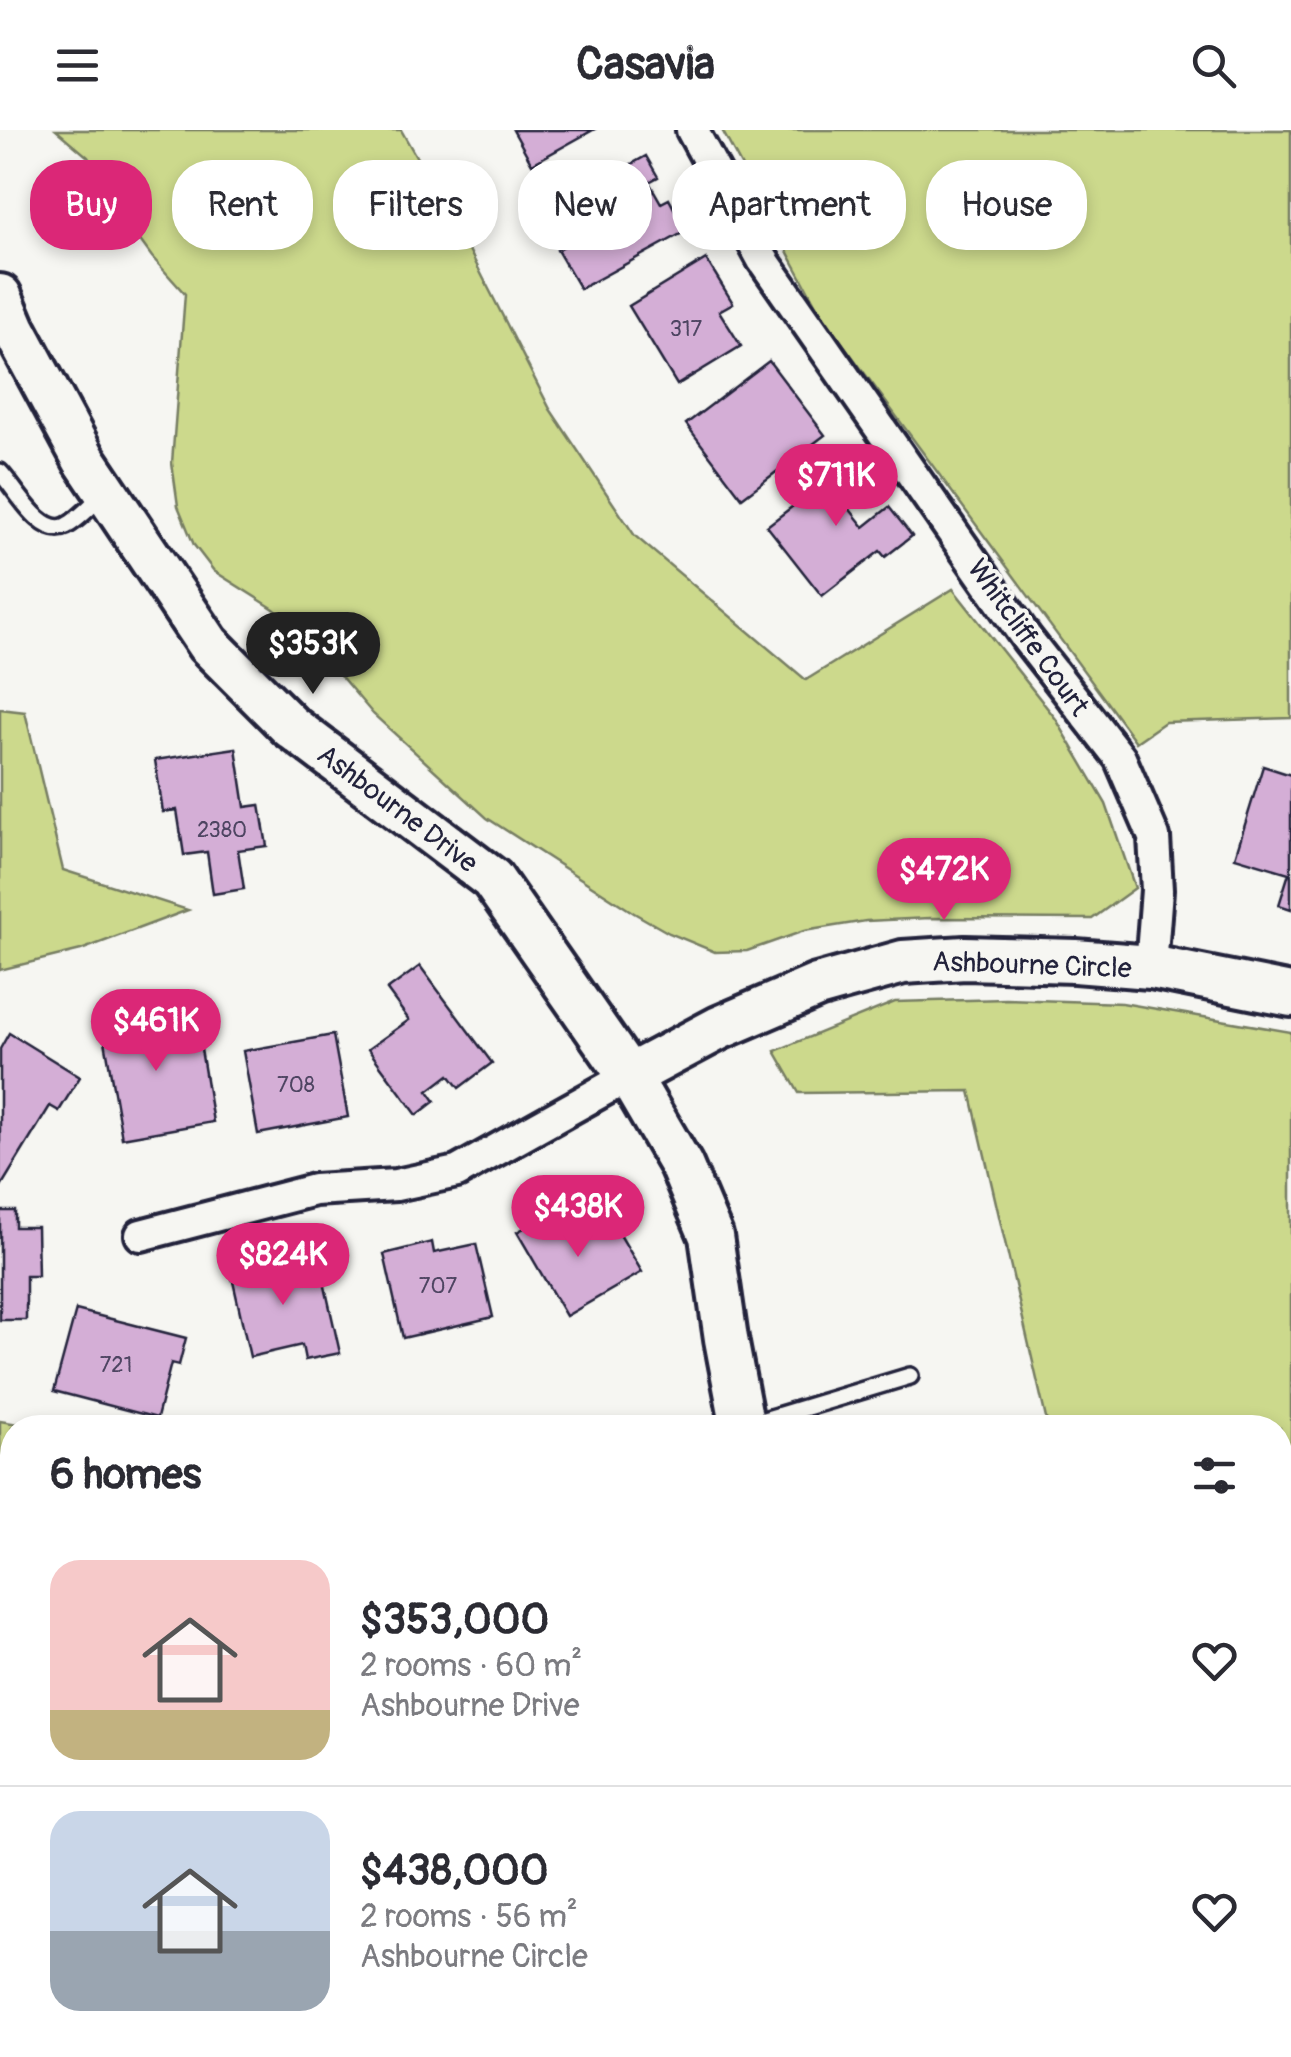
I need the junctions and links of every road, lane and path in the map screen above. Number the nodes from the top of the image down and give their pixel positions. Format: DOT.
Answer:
graph roads {
  1 [pos="692,130"];
  2 [pos="0,296"];
  3 [pos="0,472"];
  4 [pos="106,492"];
  5 [pos="1151,968"];
  6 [pos="1291,995"];
  7 [pos="629,1076"];
  8 [pos="141,1235"];
  9 [pos="910,1376"];
  10 [pos="741,1415"];
  11 [pos="782,1415"];
  1 -- 5 [label="street, Whitcliffe Court"];
  2 -- 4 [label="street, Ashbourne Drive"];
  3 -- 4 [label="lane"];
  4 -- 7 [label="street, Ashbourne Drive"];
  5 -- 6 [label="street, Ashbourne Circle"];
  5 -- 7 [label="street, Ashbourne Circle"];
  7 -- 8 [label="street"];
  7 -- 10 [label="street"];
  9 -- 11 [label="lane"];
}
